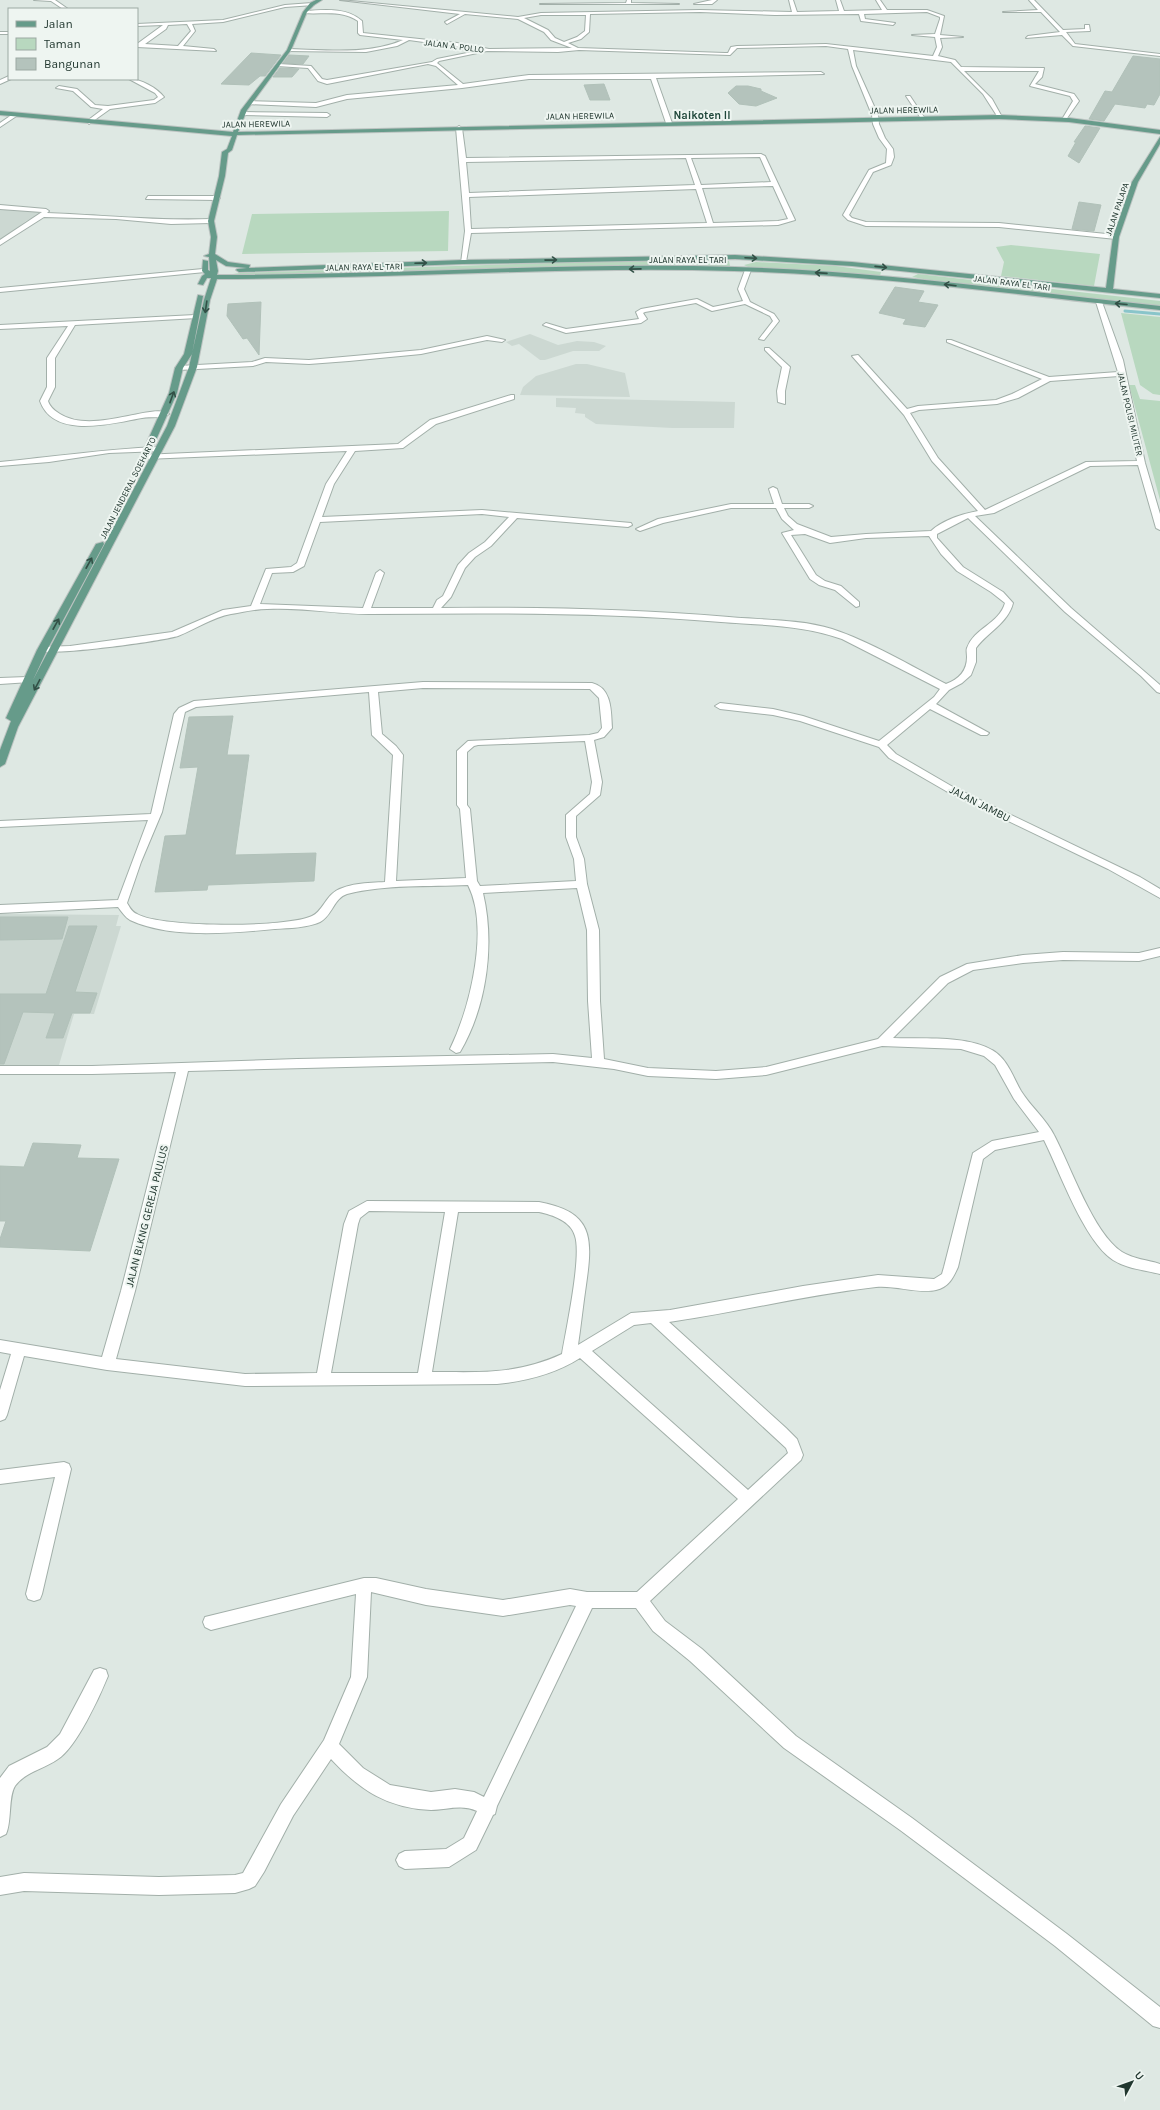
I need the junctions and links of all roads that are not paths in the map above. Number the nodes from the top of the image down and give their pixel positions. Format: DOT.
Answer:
graph roads {
  1 [pos="36,0"];
  2 [pos="51,0"];
  3 [pos="320,0"];
  4 [pos="342,0"];
  5 [pos="715,0"];
  6 [pos="791,0"];
  7 [pos="838,0"];
  8 [pos="878,0"];
  9 [pos="1031,0"];
  10 [pos="1066,0"];
  11 [pos="1070,0"];
  12 [pos="542,2"];
  13 [pos="629,2"];
  14 [pos="268,3"];
  15 [pos="312,4"];
  16 [pos="686,4"];
  17 [pos="694,4"];
  18 [pos="278,7"];
  19 [pos="64,8"];
  20 [pos="885,11"];
  21 [pos="306,12"];
  22 [pos="861,12"];
  23 [pos="1005,12"];
  24 [pos="1043,12"];
  25 [pos="464,13"];
  26 [pos="588,13"];
  27 [pos="795,13"];
  28 [pos="842,13"];
  29 [pos="541,14"];
  30 [pos="518,18"];
  31 [pos="189,22"];
  32 [pos="166,23"];
  33 [pos="447,23"];
  34 [pos="893,24"];
  35 [pos="138,25"];
  36 [pos="1087,26"];
  37 [pos="1063,32"];
  38 [pos="914,35"];
  39 [pos="937,36"];
  40 [pos="961,37"];
  41 [pos="1028,37"];
  42 [pos="407,40"];
  43 [pos="564,43"];
  44 [pos="139,45"];
  45 [pos="180,47"];
  46 [pos="850,47"];
  47 [pos="579,49"];
  48 [pos="214,50"];
  49 [pos="289,50"];
  50 [pos="489,50"];
  51 [pos="1160,55"];
  52 [pos="935,57"];
  53 [pos="433,64"];
  54 [pos="279,65"];
  55 [pos="961,70"];
  56 [pos="821,74"];
  57 [pos="653,76"];
  58 [pos="134,80"];
  59 [pos="342,80"];
  60 [pos="462,86"];
  61 [pos="59,88"];
  62 [pos="359,96"];
  63 [pos="908,97"];
  64 [pos="249,103"];
  65 [pos="108,108"];
  66 [pos="244,112"];
  67 [pos="0,113"];
  68 [pos="327,114"];
  69 [pos="15,115"];
  70 [pos="1000,117"];
  71 [pos="876,119"];
  72 [pos="924,119"];
  73 [pos="1061,120"];
  74 [pos="89,122"];
  75 [pos="669,123"];
  76 [pos="0,125"];
  77 [pos="459,128"];
  78 [pos="1160,132"];
  79 [pos="226,134"];
  80 [pos="234,134"];
  81 [pos="1160,139"];
  82 [pos="222,142"];
  83 [pos="688,156"];
  84 [pos="464,160"];
  85 [pos="776,184"];
  86 [pos="697,186"];
  87 [pos="466,195"];
  88 [pos="148,198"];
  89 [pos="217,198"];
  90 [pos="0,207"];
  91 [pos="43,215"];
  92 [pos="212,224"];
  93 [pos="711,225"];
  94 [pos="468,231"];
  95 [pos="1116,237"];
  96 [pos="0,244"];
  97 [pos="208,257"];
  98 [pos="735,257"];
  99 [pos="464,262"];
  100 [pos="300,267"];
  101 [pos="895,268"];
  102 [pos="735,269"];
  103 [pos="748,270"];
  104 [pos="210,273"];
  105 [pos="295,277"];
  106 [pos="892,278"];
  107 [pos="210,288"];
  108 [pos="0,290"];
  109 [pos="1109,291"];
  110 [pos="1160,296"];
  111 [pos="746,302"];
  112 [pos="1099,302"];
  113 [pos="1160,308"];
  114 [pos="195,317"];
  115 [pos="72,324"];
  116 [pos="546,325"];
  117 [pos="0,327"];
  118 [pos="502,340"];
  119 [pos="762,340"];
  120 [pos="949,341"];
  121 [pos="767,349"];
  122 [pos="856,356"];
  123 [pos="193,367"];
  124 [pos="179,368"];
  125 [pos="1121,374"];
  126 [pos="1048,378"];
  127 [pos="511,397"];
  128 [pos="782,402"];
  129 [pos="906,413"];
  130 [pos="165,414"];
  131 [pos="149,448"];
  132 [pos="353,448"];
  133 [pos="158,449"];
  134 [pos="154,457"];
  135 [pos="143,461"];
  136 [pos="1141,463"];
  137 [pos="0,464"];
  138 [pos="773,488"];
  139 [pos="127,492"];
  140 [pos="809,506"];
  141 [pos="779,507"];
  142 [pos="984,513"];
  143 [pos="516,514"];
  144 [pos="969,516"];
  145 [pos="318,520"];
  146 [pos="628,525"];
  147 [pos="1160,528"];
  148 [pos="640,529"];
  149 [pos="802,530"];
  150 [pos="933,533"];
  151 [pos="106,542"];
  152 [pos="380,573"];
  153 [pos="856,604"];
  154 [pos="255,607"];
  155 [pos="436,610"];
  156 [pos="366,611"];
  157 [pos="42,650"];
  158 [pos="55,650"];
  159 [pos="27,680"];
  160 [pos="0,681"];
  161 [pos="946,688"];
  162 [pos="373,689"];
  163 [pos="1160,690"];
  164 [pos="930,705"];
  165 [pos="720,706"];
  166 [pos="13,733"];
  167 [pos="984,733"];
  168 [pos="589,738"];
  169 [pos="882,744"];
  170 [pos="0,764"];
  171 [pos="154,817"];
  172 [pos="0,824"];
  173 [pos="390,884"];
  174 [pos="582,884"];
  175 [pos="474,885"];
  176 [pos="1160,894"];
  177 [pos="122,903"];
  178 [pos="0,909"];
  179 [pos="1160,952"];
  180 [pos="882,1042"];
  181 [pos="456,1049"];
  182 [pos="598,1063"];
  183 [pos="183,1067"];
  184 [pos="0,1070"];
  185 [pos="1048,1135"];
  186 [pos="452,1206"];
  187 [pos="1160,1269"];
  188 [pos="654,1317"];
  189 [pos="0,1346"];
  190 [pos="19,1349"];
  191 [pos="575,1354"];
  192 [pos="106,1364"];
  193 [pos="324,1380"];
  194 [pos="424,1380"];
  195 [pos="0,1415"];
  196 [pos="0,1478"];
  197 [pos="748,1499"];
  198 [pos="364,1585"];
  199 [pos="34,1594"];
  200 [pos="587,1600"];
  201 [pos="640,1600"];
  202 [pos="211,1622"];
  203 [pos="100,1676"];
  204 [pos="330,1746"];
  205 [pos="489,1808"];
  206 [pos="0,1828"];
  207 [pos="405,1860"];
  208 [pos="0,1886"];
  209 [pos="1160,2019"];
  1 -- 2 [label="street"];
  2 -- 19 [label="street"];
  3 -- 15 [label="main road"];
  4 -- 25 [label="street"];
  5 -- 17 [label="street"];
  6 -- 27 [label="street"];
  7 -- 28 [label="street"];
  8 -- 20 [label="street"];
  9 -- 24 [label="street"];
  10 -- 11 [label="street"];
  12 -- 13 [label="street"];
  12 -- 29 [label="street"];
  13 -- 16 [label="street"];
  14 -- 18 [label="street"];
  15 -- 18 [label="street"];
  15 -- 21 [label="main road"];
  18 -- 31 [label="street"];
  20 -- 22 [label="street"];
  20 -- 39 [label="street"];
  21 -- 42 [label="street, JALAN A. POLLO"];
  21 -- 49 [label="main road"];
  22 -- 28 [label="street"];
  22 -- 34 [label="street"];
  23 -- 24 [label="street"];
  24 -- 37 [label="street"];
  25 -- 30 [label="street"];
  25 -- 33 [label="street"];
  26 -- 27 [label="street"];
  26 -- 29 [label="street"];
  26 -- 43 [label="street"];
  27 -- 28 [label="street"];
  29 -- 30 [label="street"];
  30 -- 43 [label="street"];
  31 -- 32 [label="street"];
  31 -- 45 [label="street"];
  32 -- 35 [label="street"];
  32 -- 44 [label="street"];
  36 -- 37 [label="street"];
  37 -- 41 [label="street"];
  37 -- 51 [label="street"];
  38 -- 39 [label="street"];
  39 -- 40 [label="street"];
  39 -- 52 [label="street"];
  42 -- 49 [label="street"];
  42 -- 50 [label="street, JALAN A. POLLO"];
  43 -- 47 [label="street"];
  44 -- 45 [label="street"];
  45 -- 48 [label="street"];
  46 -- 47 [label="street, JALAN A. POLLO"];
  46 -- 52 [label="street, JALAN A. POLLO"];
  46 -- 71 [label="street"];
  47 -- 50 [label="street, JALAN A. POLLO"];
  49 -- 54 [label="main road"];
  50 -- 53 [label="street"];
  52 -- 55 [label="street, JALAN A. POLLO"];
  53 -- 59 [label="street"];
  53 -- 60 [label="street"];
  54 -- 59 [label="street"];
  54 -- 64 [label="main road"];
  55 -- 70 [label="street, JALAN A. POLLO"];
  55 -- 73 [label="street"];
  56 -- 57 [label="street"];
  57 -- 60 [label="street"];
  57 -- 75 [label="street"];
  58 -- 65 [label="street"];
  59 -- 62 [label="street"];
  60 -- 62 [label="street"];
  61 -- 65 [label="street"];
  62 -- 64 [label="street"];
  63 -- 72 [label="street"];
  64 -- 66 [label="main road"];
  65 -- 74 [label="street"];
  66 -- 68 [label="street"];
  66 -- 79 [label="main road"];
  66 -- 80 [label="main road, JALAN JENDERAL SOEHARTO"];
  67 -- 69 [label="main road, JALAN HEREWILA"];
  69 -- 74 [label="main road, JALAN HEREWILA"];
  69 -- 76 [label="street"];
  70 -- 72 [label="main road, JALAN HEREWILA"];
  70 -- 73 [label="main road, JALAN HEREWILA"];
  71 -- 72 [label="main road, JALAN HEREWILA"];
  71 -- 75 [label="main road, JALAN HEREWILA"];
  71 -- 95 [label="street"];
  73 -- 78 [label="main road, JALAN HEREWILA"];
  74 -- 79 [label="main road, JALAN HEREWILA"];
  75 -- 77 [label="main road, JALAN HEREWILA"];
  77 -- 80 [label="main road, JALAN HEREWILA"];
  77 -- 84 [label="street"];
  79 -- 80 [label="main road, JALAN HEREWILA"];
  79 -- 82 [label="main road"];
  80 -- 89 [label="main road, JALAN JENDERAL SOEHARTO"];
  81 -- 95 [label="main road, JALAN PALAPA"];
  83 -- 84 [label="street"];
  83 -- 85 [label="street"];
  83 -- 86 [label="street"];
  84 -- 87 [label="street"];
  85 -- 86 [label="street"];
  85 -- 93 [label="street"];
  86 -- 87 [label="street"];
  86 -- 93 [label="street"];
  87 -- 94 [label="street"];
  88 -- 89 [label="street"];
  89 -- 92 [label="main road, JALAN JENDERAL SOEHARTO"];
  90 -- 91 [label="street"];
  91 -- 92 [label="street"];
  91 -- 96 [label="street"];
  92 -- 97 [label="main road, JALAN JENDERAL SOEHARTO"];
  93 -- 94 [label="street"];
  94 -- 99 [label="street"];
  95 -- 109 [label="main road, JALAN PALAPA"];
  97 -- 100 [label="main road"];
  97 -- 104 [label="main road, JALAN JENDERAL SOEHARTO"];
  97 -- 104 [label="main road, JALAN JENDERAL SOEHARTO"];
  99 -- 98 [label="main road, JALAN RAYA EL TARI, one-way"];
  98 -- 101 [label="main road, JALAN RAYA EL TARI, one-way"];
  98 -- 102 [label="main road"];
  100 -- 99 [label="main road, JALAN RAYA EL TARI, one-way"];
  100 -- 104 [label="main road, JALAN RAYA EL TARI"];
  101 -- 106 [label="main road"];
  101 -- 109 [label="main road, JALAN RAYA EL TARI"];
  102 -- 103 [label="main road, JALAN RAYA EL TARI"];
  102 -- 105 [label="main road, JALAN RAYA EL TARI, one-way"];
  106 -- 103 [label="main road, JALAN RAYA EL TARI, one-way"];
  103 -- 111 [label="street"];
  104 -- 105 [label="main road, JALAN RAYA EL TARI"];
  104 -- 107 [label="main road, JALAN JENDERAL SOEHARTO"];
  104 -- 108 [label="street"];
  104 -- 114 [label="main road, JALAN JENDERAL SOEHARTO"];
  105 -- 107 [label="main road"];
  112 -- 106 [label="main road, JALAN RAYA EL TARI, one-way"];
  107 -- 123 [label="main road, JALAN JENDERAL SOEHARTO, one-way"];
  109 -- 110 [label="main road, JALAN RAYA EL TARI"];
  111 -- 116 [label="street"];
  111 -- 119 [label="street"];
  113 -- 112 [label="main road, JALAN RAYA EL TARI, one-way"];
  112 -- 125 [label="street, JALAN POLISI MILITER"];
  114 -- 115 [label="street"];
  114 -- 124 [label="main road, JALAN JENDERAL SOEHARTO"];
  115 -- 117 [label="street"];
  115 -- 130 [label="street"];
  118 -- 123 [label="street"];
  120 -- 126 [label="street"];
  121 -- 128 [label="street"];
  122 -- 129 [label="street"];
  123 -- 124 [label="street"];
  123 -- 133 [label="main road, JALAN JENDERAL SOEHARTO"];
  130 -- 124 [label="main road, JALAN JENDERAL SOEHARTO, one-way"];
  125 -- 126 [label="street"];
  125 -- 136 [label="street, JALAN POLISI MILITER"];
  126 -- 129 [label="street"];
  127 -- 132 [label="street"];
  129 -- 142 [label="street"];
  130 -- 131 [label="main road, JALAN JENDERAL SOEHARTO"];
  131 -- 133 [label="street"];
  131 -- 135 [label="main road, JALAN JENDERAL SOEHARTO"];
  131 -- 137 [label="street"];
  132 -- 134 [label="street"];
  132 -- 145 [label="street"];
  133 -- 134 [label="main road, JALAN JENDERAL SOEHARTO"];
  134 -- 135 [label="street"];
  134 -- 151 [label="main road, JALAN JENDERAL SOEHARTO"];
  136 -- 142 [label="street"];
  136 -- 147 [label="street, JALAN POLISI MILITER"];
  138 -- 141 [label="street"];
  139 -- 151 [label="main road, JALAN JENDERAL SOEHARTO"];
  140 -- 141 [label="street"];
  141 -- 148 [label="street"];
  141 -- 149 [label="street"];
  142 -- 144 [label="street"];
  143 -- 145 [label="street"];
  143 -- 146 [label="street"];
  143 -- 155 [label="street"];
  144 -- 150 [label="street"];
  144 -- 163 [label="street"];
  145 -- 154 [label="street"];
  149 -- 150 [label="street"];
  149 -- 153 [label="street"];
  150 -- 161 [label="street"];
  157 -- 151 [label="main road, JALAN JENDERAL SOEHARTO, one-way"];
  151 -- 158 [label="main road, JALAN JENDERAL SOEHARTO"];
  152 -- 156 [label="street"];
  154 -- 156 [label="street"];
  154 -- 158 [label="street"];
  155 -- 156 [label="street"];
  155 -- 161 [label="street"];
  157 -- 158 [label="street"];
  157 -- 159 [label="main road, JALAN JENDERAL SOEHARTO"];
  158 -- 166 [label="main road, JALAN JENDERAL SOEHARTO, one-way"];
  159 -- 160 [label="street"];
  159 -- 166 [label="main road, JALAN JENDERAL SOEHARTO"];
  161 -- 164 [label="street"];
  162 -- 168 [label="street"];
  162 -- 171 [label="street"];
  162 -- 173 [label="street"];
  164 -- 167 [label="street"];
  164 -- 169 [label="street"];
  165 -- 169 [label="street"];
  166 -- 170 [label="main road, JALAN JENDERAL SOEHARTO"];
  168 -- 174 [label="street"];
  168 -- 175 [label="street"];
  169 -- 176 [label="street, JALAN JAMBU"];
  171 -- 172 [label="street"];
  171 -- 177 [label="street"];
  173 -- 175 [label="street"];
  173 -- 177 [label="street"];
  174 -- 175 [label="street"];
  174 -- 182 [label="street"];
  175 -- 181 [label="street"];
  177 -- 178 [label="street"];
  179 -- 180 [label="street"];
  180 -- 182 [label="street"];
  180 -- 185 [label="street"];
  182 -- 183 [label="street"];
  183 -- 184 [label="street"];
  183 -- 192 [label="street, JALAN BLKNG GEREJA PAULUS"];
  185 -- 187 [label="street"];
  185 -- 188 [label="street"];
  186 -- 191 [label="street"];
  186 -- 193 [label="street"];
  186 -- 194 [label="street"];
  188 -- 191 [label="street"];
  188 -- 197 [label="street"];
  189 -- 190 [label="street"];
  190 -- 192 [label="street"];
  190 -- 195 [label="street"];
  191 -- 194 [label="street"];
  191 -- 197 [label="street"];
  192 -- 193 [label="street"];
  193 -- 194 [label="street"];
  196 -- 199 [label="street"];
  197 -- 201 [label="street"];
  198 -- 200 [label="street"];
  198 -- 202 [label="street"];
  198 -- 204 [label="street"];
  200 -- 201 [label="street"];
  200 -- 205 [label="street"];
  201 -- 209 [label="street"];
  203 -- 206 [label="street"];
  204 -- 205 [label="street"];
  204 -- 208 [label="street"];
  205 -- 207 [label="street"];
}
